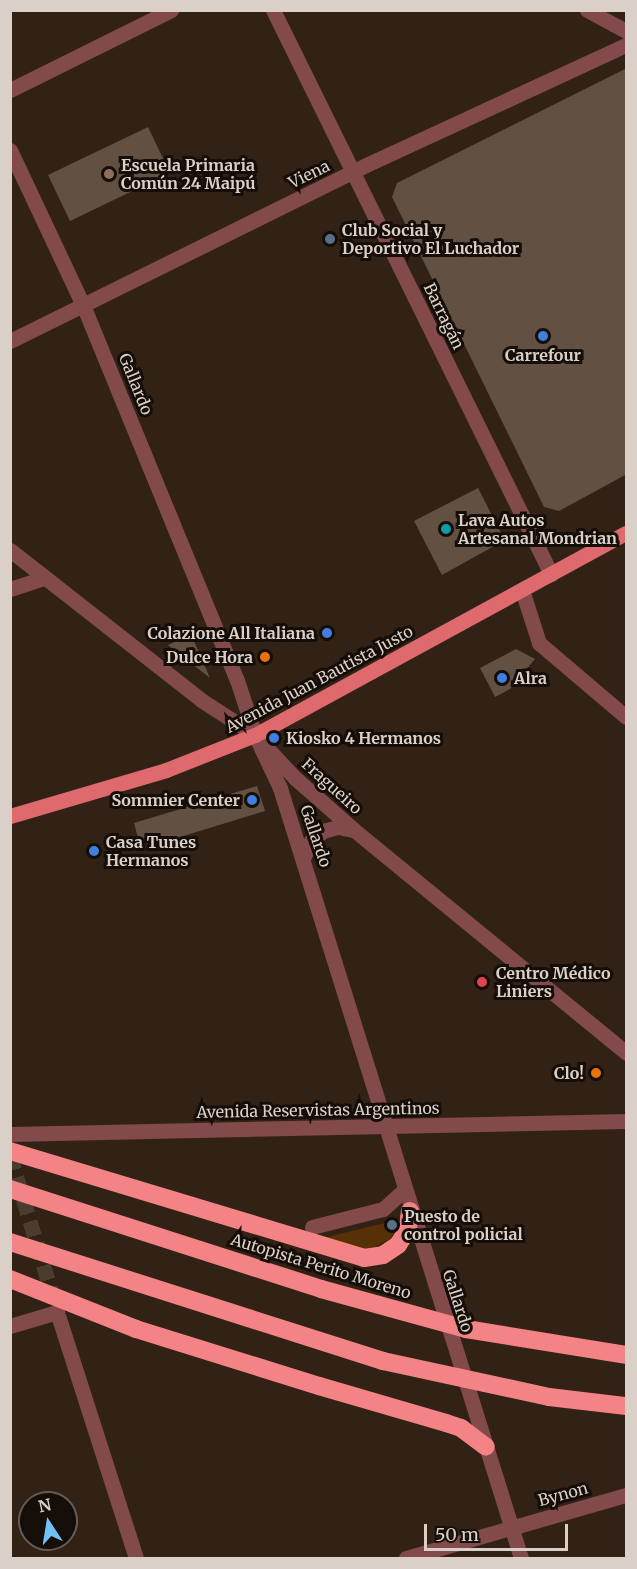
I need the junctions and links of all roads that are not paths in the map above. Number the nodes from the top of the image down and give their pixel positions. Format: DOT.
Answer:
graph roads {
  1 [pos="171,10"];
  2 [pos="273,10"];
  3 [pos="588,10"];
  4 [pos="627,31"];
  5 [pos="627,45"];
  6 [pos="10,90"];
  7 [pos="10,150"];
  8 [pos="354,172"];
  9 [pos="83,304"];
  10 [pos="10,341"];
  11 [pos="627,533"];
  12 [pos="10,550"];
  13 [pos="551,574"];
  14 [pos="43,578"];
  15 [pos="10,589"];
  16 [pos="522,590"];
  17 [pos="627,717"];
  18 [pos="255,735"];
  19 [pos="10,816"];
  20 [pos="354,830"];
  21 [pos="304,856"];
  22 [pos="627,1053"];
  23 [pos="627,1121"];
  24 [pos="386,1126"];
  25 [pos="10,1134"];
  26 [pos="10,1151"];
  27 [pos="10,1189"];
  28 [pos="404,1190"];
  29 [pos="410,1211"];
  30 [pos="312,1227"];
  31 [pos="10,1242"];
  32 [pos="10,1279"];
  33 [pos="10,1326"];
  34 [pos="627,1355"];
  35 [pos="627,1406"];
  36 [pos="486,1448"];
  37 [pos="627,1495"];
  38 [pos="511,1526"];
  39 [pos="136,1558"];
  40 [pos="406,1558"];
  41 [pos="521,1558"];
  1 -- 6 [label="street"];
  2 -- 8 [label="street, Barragán"];
  3 -- 4 [label="street"];
  5 -- 8 [label="street, Viena"];
  7 -- 9 [label="street, Gallardo"];
  8 -- 9 [label="street, Viena"];
  8 -- 13 [label="street, Barragán"];
  9 -- 10 [label="street, Viena"];
  9 -- 18 [label="street, Gallardo"];
  11 -- 13 [label="main road, Avenida Juan Bautista Justo"];
  12 -- 14 [label="street, Fragueiro"];
  13 -- 16 [label="main road, Avenida Juan Bautista Justo"];
  14 -- 15 [label="street"];
  14 -- 18 [label="street, Fragueiro"];
  16 -- 17 [label="street"];
  16 -- 18 [label="main road, Avenida Juan Bautista Justo"];
  18 -- 19 [label="main road, Avenida Juan Bautista Justo"];
  18 -- 20 [label="street, Fragueiro"];
  18 -- 21 [label="street, Gallardo"];
  20 -- 21 [label="street"];
  20 -- 22 [label="street, Fragueiro"];
  21 -- 24 [label="street, Gallardo"];
  23 -- 24 [label="street, Avenida Reservistas Argentinos"];
  24 -- 25 [label="street, Avenida Reservistas Argentinos"];
  24 -- 28 [label="street, Gallardo"];
  26 -- 29 [label="highway"];
  27 -- 34 [label="highway, Autopista Perito Moreno, bridge"];
  28 -- 29 [label="street, Gallardo"];
  28 -- 30 [label="street"];
  29 -- 36 [label="street, Gallardo"];
  31 -- 35 [label="highway, bridge"];
  32 -- 36 [label="highway, bridge"];
  33 -- 39 [label="street"];
  36 -- 38 [label="street, Gallardo"];
  37 -- 38 [label="street, Bynon"];
  38 -- 40 [label="street, Bynon"];
  38 -- 41 [label="street, Gallardo"];
}
